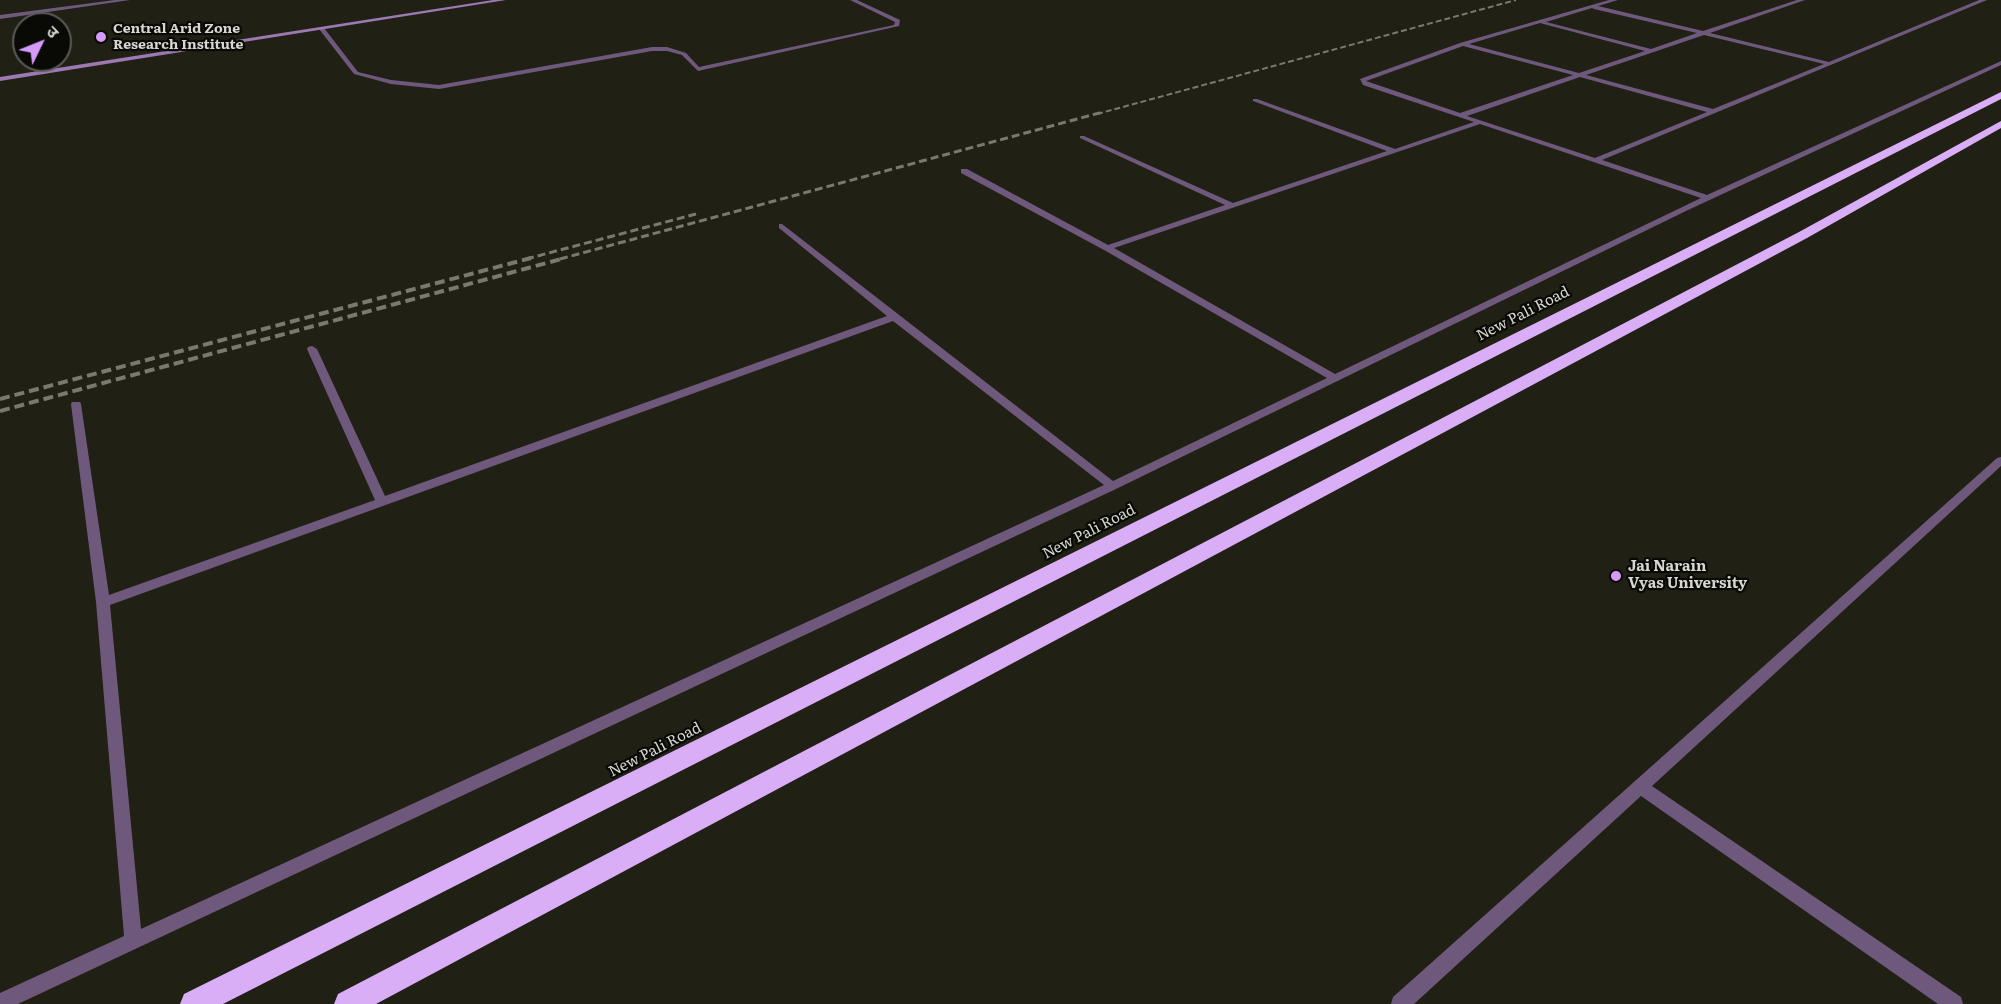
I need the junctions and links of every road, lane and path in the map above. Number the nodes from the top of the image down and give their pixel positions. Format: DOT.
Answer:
graph roads {
  1 [pos="127,0"];
  2 [pos="503,0"];
  3 [pos="853,0"];
  4 [pos="1615,0"];
  5 [pos="1800,0"];
  6 [pos="1984,0"];
  7 [pos="1593,6"];
  8 [pos="0,17"];
  9 [pos="1540,22"];
  10 [pos="322,28"];
  11 [pos="1703,33"];
  12 [pos="1462,44"];
  13 [pos="1652,51"];
  14 [pos="2001,63"];
  15 [pos="1828,64"];
  16 [pos="1576,75"];
  17 [pos="0,79"];
  18 [pos="2001,94"];
  19 [pos="1255,99"];
  20 [pos="1711,111"];
  21 [pos="1462,115"];
  22 [pos="1482,122"];
  23 [pos="2001,124"];
  24 [pos="1082,137"];
  25 [pos="1394,151"];
  26 [pos="1596,160"];
  27 [pos="964,171"];
  28 [pos="1709,198"];
  29 [pos="1233,206"];
  30 [pos="782,226"];
  31 [pos="1107,248"];
  32 [pos="894,317"];
  33 [pos="312,350"];
  34 [pos="1333,377"];
  35 [pos="76,404"];
  36 [pos="2001,460"];
  37 [pos="1112,486"];
  38 [pos="382,503"];
  39 [pos="103,602"];
  40 [pos="1640,786"];
  41 [pos="133,940"];
  42 [pos="0,1003"];
  43 [pos="194,1004"];
  44 [pos="348,1004"];
  45 [pos="1400,1004"];
  46 [pos="1954,1004"];
  1 -- 8 [label="street"];
  2 -- 10 [label="street"];
  3 -- 10 [label="street"];
  4 -- 7 [label="street"];
  5 -- 11 [label="street"];
  6 -- 15 [label="street"];
  7 -- 9 [label="street"];
  7 -- 11 [label="street"];
  9 -- 12 [label="street"];
  9 -- 13 [label="street"];
  10 -- 17 [label="street"];
  11 -- 13 [label="street"];
  11 -- 15 [label="street"];
  12 -- 16 [label="street"];
  12 -- 21 [label="street"];
  13 -- 16 [label="street"];
  14 -- 28 [label="street"];
  15 -- 20 [label="street"];
  16 -- 20 [label="street"];
  16 -- 21 [label="street"];
  18 -- 43 [label="highway, New Pali Road"];
  19 -- 25 [label="street"];
  20 -- 26 [label="street"];
  21 -- 22 [label="street"];
  22 -- 25 [label="street"];
  22 -- 26 [label="street"];
  23 -- 44 [label="highway"];
  24 -- 29 [label="street"];
  25 -- 29 [label="street"];
  26 -- 28 [label="street"];
  27 -- 31 [label="street"];
  28 -- 34 [label="street"];
  29 -- 31 [label="street"];
  30 -- 32 [label="street"];
  31 -- 34 [label="street"];
  32 -- 37 [label="street"];
  32 -- 38 [label="street"];
  33 -- 38 [label="street"];
  34 -- 37 [label="street"];
  35 -- 39 [label="street"];
  36 -- 40 [label="street"];
  37 -- 41 [label="street"];
  38 -- 39 [label="street"];
  39 -- 41 [label="street"];
  40 -- 45 [label="street"];
  40 -- 46 [label="street"];
  41 -- 42 [label="street"];
}
